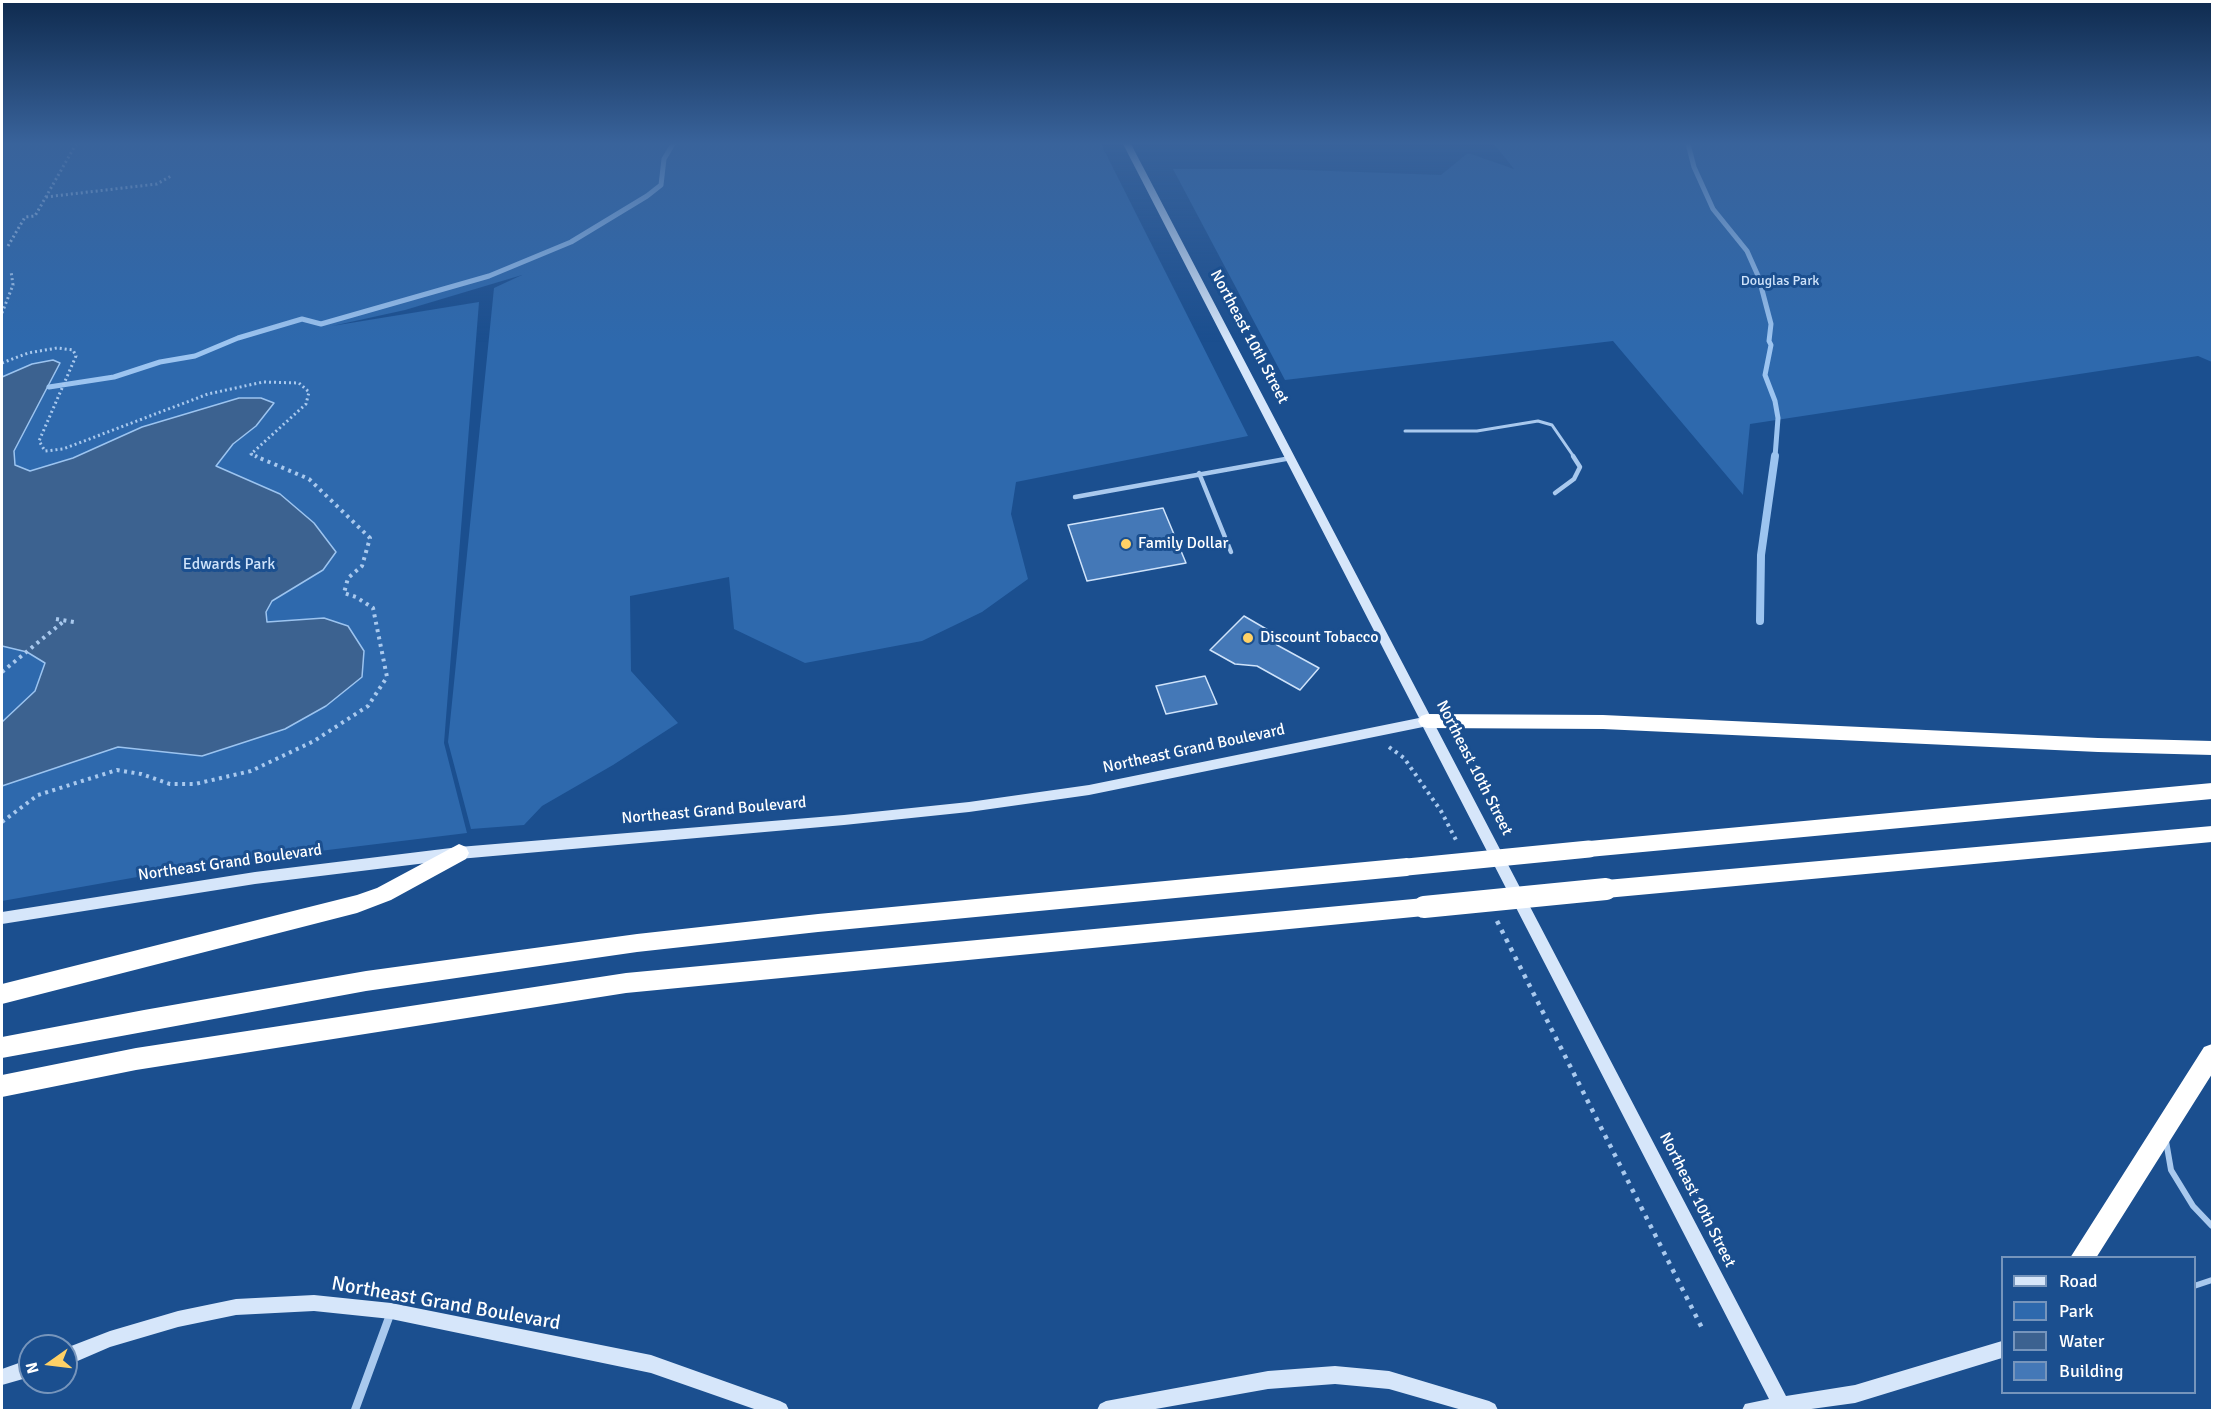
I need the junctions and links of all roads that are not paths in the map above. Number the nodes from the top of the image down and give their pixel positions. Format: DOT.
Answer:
graph roads {
  1 [pos="1161,210"];
  2 [pos="1405,431"];
  3 [pos="1291,458"];
  4 [pos="1199,473"];
  5 [pos="1555,493"];
  6 [pos="1075,497"];
  7 [pos="1231,552"];
  8 [pos="1427,721"];
  9 [pos="2212,747"];
  10 [pos="2212,791"];
  11 [pos="2212,834"];
  12 [pos="459,853"];
  13 [pos="2,918"];
  14 [pos="2,994"];
  15 [pos="2,1048"];
  16 [pos="2212,1055"];
  17 [pos="2,1086"];
  18 [pos="2164,1131"];
  19 [pos="2212,1226"];
  20 [pos="2083,1256"];
  21 [pos="2212,1280"];
  22 [pos="2196,1285"];
  23 [pos="391,1311"];
  24 [pos="2001,1350"];
  25 [pos="78,1352"];
  26 [pos="18,1372"];
  27 [pos="2,1377"];
  28 [pos="1452,1405"];
  29 [pos="1783,1409"];
  30 [pos="355,1410"];
  31 [pos="780,1410"];
  32 [pos="1106,1410"];
  33 [pos="1489,1410"];
  34 [pos="1751,1410"];
  1 -- 3 [label="main road, Northeast 10th Street"];
  2 -- 5 [label="lane"];
  3 -- 4 [label="lane"];
  3 -- 8 [label="main road, Northeast 10th Street"];
  4 -- 6 [label="lane"];
  4 -- 7 [label="lane"];
  8 -- 9 [label="highway"];
  8 -- 12 [label="main road, Northeast Grand Boulevard"];
  8 -- 29 [label="main road, Northeast 10th Street"];
  10 -- 15 [label="highway, bridge"];
  11 -- 17 [label="highway, bridge"];
  12 -- 13 [label="main road, Northeast Grand Boulevard"];
  12 -- 14 [label="highway"];
  16 -- 18 [label="highway"];
  18 -- 19 [label="lane"];
  18 -- 20 [label="highway"];
  21 -- 22 [label="lane"];
  23 -- 25 [label="main road, Northeast Grand Boulevard"];
  23 -- 30 [label="street"];
  23 -- 31 [label="main road, Northeast Grand Boulevard"];
  24 -- 29 [label="main road"];
  26 -- 27 [label="main road"];
  28 -- 32 [label="main road"];
  28 -- 33 [label="main road"];
  29 -- 34 [label="main road"];
}
